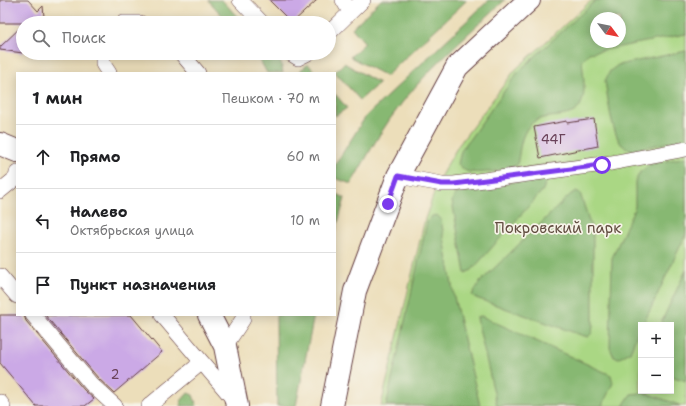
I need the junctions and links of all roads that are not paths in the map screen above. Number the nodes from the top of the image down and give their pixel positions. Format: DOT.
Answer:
graph roads {
  1 [pos="240,0"];
  2 [pos="364,0"];
  3 [pos="529,0"];
  4 [pos="347,6"];
  5 [pos="255,16"];
  6 [pos="336,22"];
  7 [pos="103,60"];
  8 [pos="187,60"];
  9 [pos="108,72"];
  10 [pos="197,72"];
  11 [pos="0,144"];
  12 [pos="686,148"];
  13 [pos="16,151"];
  14 [pos="398,176"];
  15 [pos="16,178"];
  16 [pos="0,191"];
  17 [pos="0,276"];
  18 [pos="16,295"];
  19 [pos="34,316"];
  20 [pos="163,316"];
  21 [pos="210,316"];
  22 [pos="243,316"];
  23 [pos="225,346"];
  24 [pos="200,360"];
  25 [pos="0,402"];
  26 [pos="237,405"];
  27 [pos="3,406"];
  28 [pos="115,406"];
  29 [pos="150,406"];
  30 [pos="332,406"];
  1 -- 5 [label="lane"];
  2 -- 4 [label="lane"];
  3 -- 14 [label="main road"];
  4 -- 6 [label="lane"];
  7 -- 9 [label="lane"];
  8 -- 10 [label="lane"];
  11 -- 13 [label="main road"];
  12 -- 14 [label="lane"];
  14 -- 30 [label="main road"];
  15 -- 16 [label="lane"];
  17 -- 18 [label="lane"];
  19 -- 28 [label="lane"];
  20 -- 24 [label="lane"];
  21 -- 23 [label="main road"];
  22 -- 23 [label="lane"];
  23 -- 26 [label="main road"];
  24 -- 26 [label="lane"];
  24 -- 29 [label="lane"];
  25 -- 27 [label="lane"];
}
